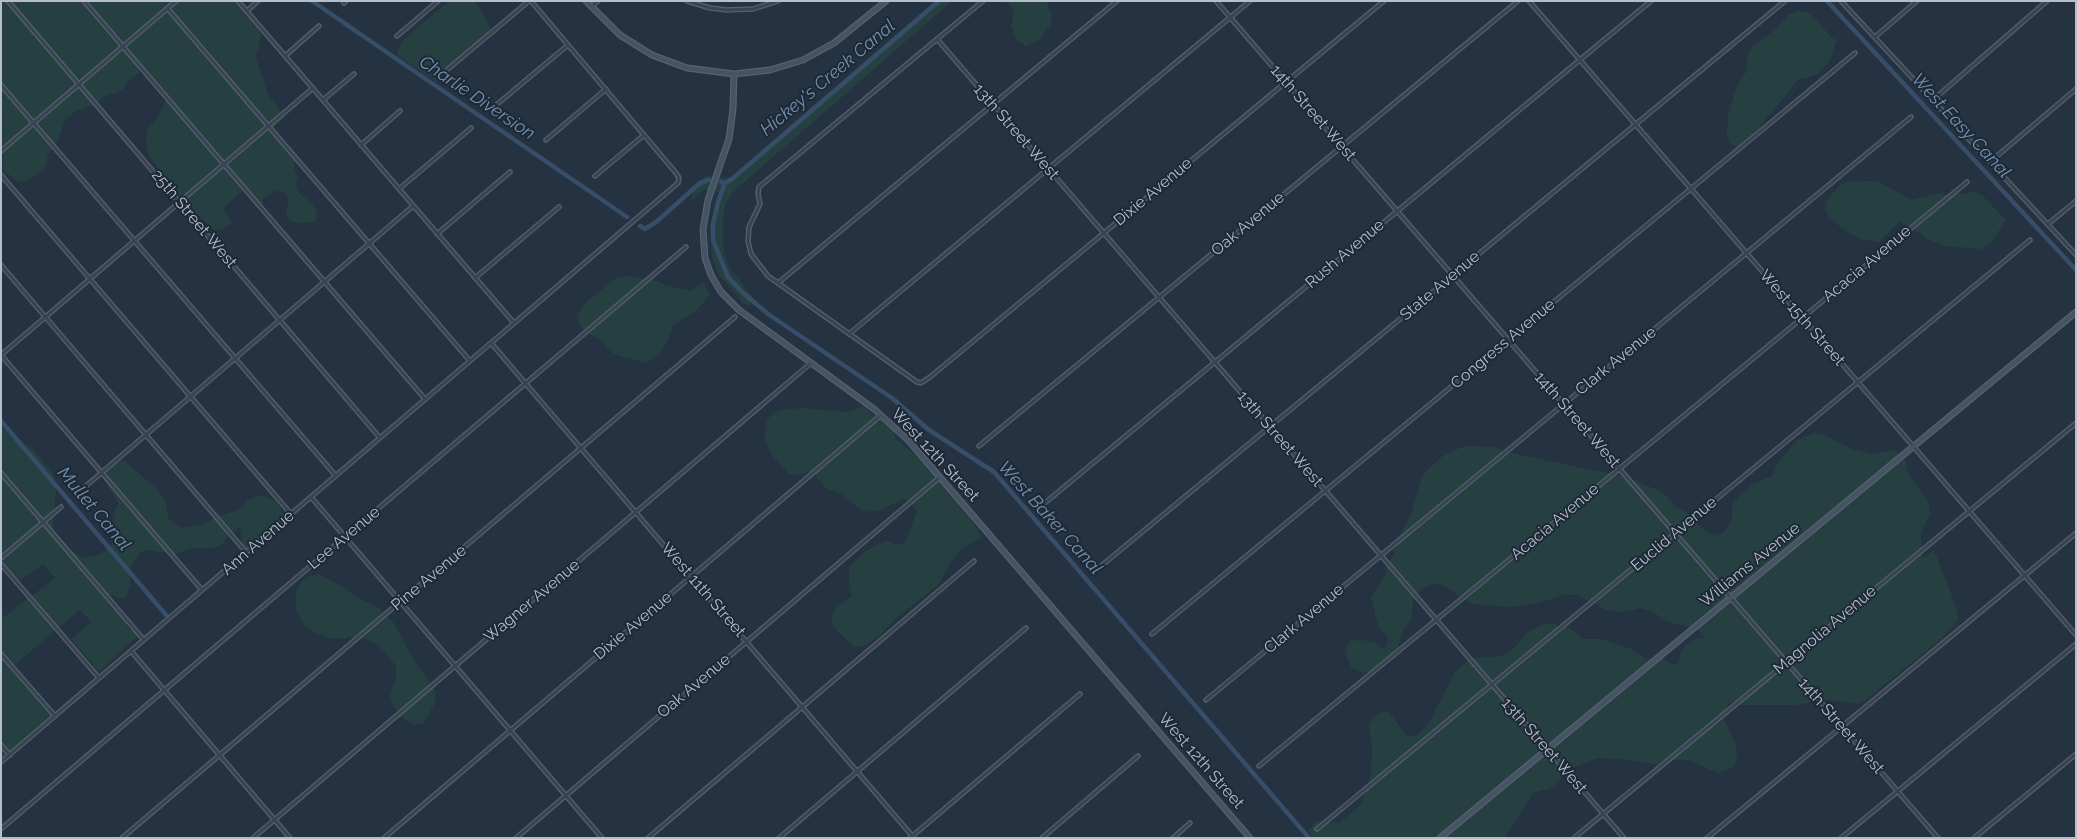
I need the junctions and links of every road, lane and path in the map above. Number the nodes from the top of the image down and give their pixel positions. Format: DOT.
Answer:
graph roads {
  1 [pos="8,1"];
  2 [pos="176,1"];
  3 [pos="238,1"];
  4 [pos="258,1"];
  5 [pos="438,1"];
  6 [pos="530,1"];
  7 [pos="586,1"];
  8 [pos="598,1"];
  9 [pos="687,1"];
  10 [pos="778,1"];
  11 [pos="886,1"];
  12 [pos="983,1"];
  13 [pos="1117,1"];
  14 [pos="1216,1"];
  15 [pos="1250,1"];
  16 [pos="1384,1"];
  17 [pos="1518,1"];
  18 [pos="1529,1"];
  19 [pos="1651,1"];
  20 [pos="1785,1"];
  21 [pos="1841,1"];
  22 [pos="1917,1"];
  23 [pos="2047,1"];
  24 [pos="85,2"];
  25 [pos="591,7"];
  26 [pos="168,9"];
  27 [pos="247,11"];
  28 [pos="1230,18"];
  29 [pos="319,26"];
  30 [pos="397,36"];
  31 [pos="1875,37"];
  32 [pos="937,40"];
  33 [pos="568,45"];
  34 [pos="123,47"];
  35 [pos="1855,53"];
  36 [pos="285,56"];
  37 [pos="1579,60"];
  38 [pos="448,69"];
  39 [pos="354,74"];
  40 [pos="734,74"];
  41 [pos="1286,82"];
  42 [pos="79,84"];
  43 [pos="1,85"];
  44 [pos="313,88"];
  45 [pos="2076,89"];
  46 [pos="606,90"];
  47 [pos="323,100"];
  48 [pos="1933,100"];
  49 [pos="992,104"];
  50 [pos="495,106"];
  51 [pos="400,111"];
  52 [pos="1911,118"];
  53 [pos="34,123"];
  54 [pos="1635,125"];
  55 [pos="268,126"];
  56 [pos="471,128"];
  57 [pos="644,134"];
  58 [pos="546,140"];
  59 [pos="361,145"];
  60 [pos="1342,147"];
  61 [pos="1,151"];
  62 [pos="1990,162"];
  63 [pos="224,164"];
  64 [pos="1048,169"];
  65 [pos="510,172"];
  66 [pos="1,175"];
  67 [pos="595,176"];
  68 [pos="1967,182"];
  69 [pos="399,189"];
  70 [pos="1690,189"];
  71 [pos="2076,201"];
  72 [pos="180,202"];
  73 [pos="413,206"];
  74 [pos="559,207"];
  75 [pos="1397,211"];
  76 [pos="2048,224"];
  77 [pos="1103,233"];
  78 [pos="437,234"];
  79 [pos="2030,240"];
  80 [pos="134,241"];
  81 [pos="369,244"];
  82 [pos="686,247"];
  83 [pos="1746,254"];
  84 [pos="2076,255"];
  85 [pos="1,265"];
  86 [pos="1453,276"];
  87 [pos="475,278"];
  88 [pos="90,279"];
  89 [pos="324,282"];
  90 [pos="778,283"];
  91 [pos="1158,298"];
  92 [pos="2076,312"];
  93 [pos="46,317"];
  94 [pos="735,318"];
  95 [pos="1802,318"];
  96 [pos="280,320"];
  97 [pos="514,323"];
  98 [pos="849,334"];
  99 [pos="1508,340"];
  100 [pos="491,343"];
  101 [pos="1,355"];
  102 [pos="235,358"];
  103 [pos="470,361"];
  104 [pos="1214,362"];
  105 [pos="811,363"];
  106 [pos="525,383"];
  107 [pos="1857,383"];
  108 [pos="191,396"];
  109 [pos="425,399"];
  110 [pos="1563,405"];
  111 [pos="881,415"];
  112 [pos="2076,423"];
  113 [pos="1270,426"];
  114 [pos="146,434"];
  115 [pos="380,438"];
  116 [pos="979,446"];
  117 [pos="1913,447"];
  118 [pos="581,449"];
  119 [pos="1619,469"];
  120 [pos="101,472"];
  121 [pos="1,473"];
  122 [pos="336,476"];
  123 [pos="941,477"];
  124 [pos="1325,491"];
  125 [pos="79,492"];
  126 [pos="310,497"];
  127 [pos="1040,506"];
  128 [pos="61,507"];
  129 [pos="1969,512"];
  130 [pos="636,513"];
  131 [pos="291,514"];
  132 [pos="43,522"];
  133 [pos="2076,533"];
  134 [pos="1674,534"];
  135 [pos="345,537"];
  136 [pos="246,552"];
  137 [pos="1380,556"];
  138 [pos="1,558"];
  139 [pos="974,561"];
  140 [pos="1,564"];
  141 [pos="1095,571"];
  142 [pos="2024,576"];
  143 [pos="691,577"];
  144 [pos="202,590"];
  145 [pos="1730,598"];
  146 [pos="400,602"];
  147 [pos="1436,620"];
  148 [pos="1026,628"];
  149 [pos="1152,634"];
  150 [pos="2076,635"];
  151 [pos="144,640"];
  152 [pos="747,642"];
  153 [pos="2076,644"];
  154 [pos="130,651"];
  155 [pos="1,654"];
  156 [pos="1786,662"];
  157 [pos="455,666"];
  158 [pos="99,678"];
  159 [pos="1492,685"];
  160 [pos="164,691"];
  161 [pos="1080,694"];
  162 [pos="1206,700"];
  163 [pos="802,707"];
  164 [pos="55,716"];
  165 [pos="1842,727"];
  166 [pos="510,731"];
  167 [pos="1,745"];
  168 [pos="1547,749"];
  169 [pos="10,754"];
  170 [pos="2076,754"];
  171 [pos="219,755"];
  172 [pos="1138,756"];
  173 [pos="1,762"];
  174 [pos="1259,766"];
  175 [pos="857,771"];
  176 [pos="1898,791"];
  177 [pos="566,796"];
  178 [pos="1603,814"];
  179 [pos="274,820"];
  180 [pos="1190,823"];
  181 [pos="1,829"];
  182 [pos="1317,829"];
  183 [pos="912,837"];
  184 [pos="122,838"];
  185 [pos="253,838"];
  186 [pos="290,838"];
  187 [pos="384,838"];
  188 [pos="516,838"];
  189 [pos="602,838"];
  190 [pos="648,838"];
  191 [pos="779,838"];
  192 [pos="1042,838"];
  193 [pos="1173,838"];
  194 [pos="1250,838"];
  195 [pos="1440,838"];
  196 [pos="1574,838"];
  197 [pos="1624,838"];
  198 [pos="1707,838"];
  199 [pos="1841,838"];
  200 [pos="1938,838"];
  201 [pos="1974,838"];
  1 -- 42 [label="street, 25th Street West"];
  2 -- 26 [label="street"];
  3 -- 27 [label="street"];
  4 -- 27 [label="street"];
  5 -- 30 [label="street"];
  6 -- 33 [label="street"];
  6 -- 38 [label="street"];
  7 -- 25 [label="street"];
  8 -- 25 [label="street"];
  9 -- 10 [label="street"];
  11 -- 40 [label="street"];
  12 -- 32 [label="street"];
  13 -- 49 [label="street"];
  14 -- 28 [label="street, 14th Street West"];
  15 -- 28 [label="street"];
  16 -- 41 [label="street, Dixie Avenue"];
  17 -- 60 [label="street, Oak Avenue"];
  18 -- 37 [label="street, West 15th Street"];
  19 -- 37 [label="street, Rush Avenue"];
  20 -- 54 [label="street, State Avenue"];
  21 -- 31 [label="street"];
  22 -- 31 [label="street"];
  23 -- 48 [label="street"];
  24 -- 34 [label="street"];
  25 -- 40 [label="street"];
  26 -- 34 [label="street"];
  26 -- 55 [label="street"];
  27 -- 36 [label="street"];
  28 -- 41 [label="street, 14th Street West"];
  28 -- 64 [label="street"];
  29 -- 36 [label="street"];
  31 -- 48 [label="street"];
  32 -- 49 [label="street, 13th Street West"];
  32 -- 90 [label="street"];
  33 -- 46 [label="street"];
  33 -- 50 [label="street"];
  34 -- 42 [label="street"];
  34 -- 63 [label="street"];
  35 -- 70 [label="street, Congress Avenue"];
  36 -- 44 [label="street"];
  37 -- 54 [label="street, West 15th Street"];
  37 -- 75 [label="street, Rush Avenue"];
  39 -- 47 [label="street"];
  40 -- 105 [label="street, West 12th Street"];
  41 -- 60 [label="street, 14th Street West"];
  41 -- 77 [label="street, Dixie Avenue"];
  42 -- 53 [label="street"];
  42 -- 72 [label="street, 25th Street West"];
  43 -- 53 [label="street"];
  44 -- 47 [label="street"];
  44 -- 55 [label="street"];
  45 -- 62 [label="street"];
  46 -- 57 [label="street"];
  46 -- 58 [label="street"];
  47 -- 59 [label="street"];
  48 -- 62 [label="street"];
  49 -- 64 [label="street, 13th Street West"];
  49 -- 90 [label="street"];
  51 -- 59 [label="street"];
  52 -- 83 [label="street, Clark Avenue"];
  53 -- 61 [label="street"];
  53 -- 80 [label="street"];
  54 -- 70 [label="street, West 15th Street"];
  54 -- 86 [label="street, State Avenue"];
  55 -- 63 [label="street"];
  55 -- 81 [label="street"];
  56 -- 69 [label="street"];
  57 -- 67 [label="street"];
  57 -- 97 [label="street, Ann Avenue"];
  59 -- 69 [label="street"];
  60 -- 75 [label="street, 14th Street West"];
  60 -- 91 [label="street, Oak Avenue"];
  62 -- 76 [label="street"];
  63 -- 72 [label="street"];
  63 -- 89 [label="street"];
  64 -- 77 [label="street, 13th Street West"];
  64 -- 98 [label="street"];
  65 -- 78 [label="street"];
  66 -- 88 [label="street"];
  68 -- 95 [label="street, Acacia Avenue"];
  69 -- 73 [label="street"];
  70 -- 83 [label="street, West 15th Street"];
  70 -- 99 [label="street, Congress Avenue"];
  71 -- 76 [label="street"];
  72 -- 80 [label="street"];
  72 -- 96 [label="street, 25th Street West"];
  73 -- 78 [label="street"];
  73 -- 81 [label="street"];
  74 -- 87 [label="street"];
  75 -- 86 [label="street, 14th Street West"];
  75 -- 104 [label="street, Rush Avenue"];
  76 -- 84 [label="street"];
  77 -- 91 [label="street, 13th Street West"];
  77 -- 98 [label="street, Dixie Avenue"];
  78 -- 87 [label="street"];
  79 -- 107 [label="street, Euclid Avenue"];
  80 -- 88 [label="street"];
  80 -- 102 [label="street"];
  81 -- 89 [label="street"];
  81 -- 103 [label="street"];
  82 -- 106 [label="street, Lee Avenue"];
  83 -- 95 [label="street, West 15th Street"];
  83 -- 110 [label="street, Clark Avenue"];
  85 -- 93 [label="street"];
  86 -- 99 [label="street, 14th Street West"];
  86 -- 113 [label="street, State Avenue"];
  87 -- 97 [label="street"];
  88 -- 93 [label="street"];
  88 -- 108 [label="street"];
  89 -- 96 [label="street"];
  89 -- 109 [label="street"];
  90 -- 98 [label="street"];
  91 -- 104 [label="street, 13th Street West"];
  91 -- 116 [label="street, Oak Avenue"];
  92 -- 117 [label="street, Williams Avenue"];
  93 -- 101 [label="street"];
  93 -- 114 [label="street"];
  94 -- 118 [label="street, Pine Avenue"];
  95 -- 107 [label="street, West 15th Street"];
  95 -- 119 [label="street, Acacia Avenue"];
  96 -- 102 [label="street"];
  96 -- 115 [label="street, 25th Street West"];
  97 -- 100 [label="street, Ann Avenue"];
  99 -- 110 [label="street, 14th Street West"];
  99 -- 124 [label="street, Congress Avenue"];
  100 -- 103 [label="street, Ann Avenue"];
  100 -- 106 [label="street, West 11th Street"];
  101 -- 120 [label="street"];
  102 -- 108 [label="street"];
  102 -- 122 [label="street"];
  103 -- 109 [label="street, Ann Avenue"];
  104 -- 113 [label="street, 13th Street West"];
  104 -- 127 [label="street, Rush Avenue"];
  105 -- 111 [label="street, West 12th Street"];
  105 -- 130 [label="street, Wagner Avenue"];
  106 -- 118 [label="street, West 11th Street"];
  106 -- 135 [label="street, Lee Avenue"];
  107 -- 117 [label="street, West 15th Street"];
  107 -- 134 [label="street, Euclid Avenue"];
  108 -- 114 [label="street"];
  108 -- 131 [label="street"];
  109 -- 115 [label="street, Ann Avenue"];
  110 -- 119 [label="street, 14th Street West"];
  110 -- 137 [label="street, Clark Avenue"];
  111 -- 123 [label="street, West 12th Street"];
  111 -- 143 [label="street, Dixie Avenue"];
  112 -- 129 [label="street, Magnolia Avenue"];
  113 -- 124 [label="street, 13th Street West"];
  113 -- 141 [label="street, State Avenue"];
  114 -- 120 [label="street"];
  114 -- 136 [label="street"];
  115 -- 122 [label="street, Ann Avenue"];
  117 -- 129 [label="street, West 15th Street"];
  117 -- 145 [label="street, Williams Avenue"];
  118 -- 130 [label="street, West 11th Street"];
  118 -- 146 [label="street, Pine Avenue"];
  119 -- 134 [label="street, 14th Street West"];
  119 -- 147 [label="street, Acacia Avenue"];
  120 -- 125 [label="street"];
  120 -- 144 [label="street"];
  121 -- 132 [label="street"];
  122 -- 126 [label="street, Ann Avenue"];
  123 -- 152 [label="street, Oak Avenue"];
  123 -- 194 [label="street, West 12th Street"];
  124 -- 137 [label="street, 13th Street West"];
  124 -- 149 [label="street, Congress Avenue"];
  126 -- 131 [label="street, Ann Avenue"];
  126 -- 135 [label="street"];
  128 -- 132 [label="street"];
  129 -- 142 [label="street, West 15th Street"];
  129 -- 156 [label="street, Magnolia Avenue"];
  130 -- 143 [label="street, West 11th Street"];
  130 -- 157 [label="street, Wagner Avenue"];
  131 -- 136 [label="street, Ann Avenue"];
  132 -- 138 [label="street"];
  132 -- 151 [label="street"];
  133 -- 142 [label="street"];
  134 -- 145 [label="street, 14th Street West"];
  134 -- 159 [label="street, Euclid Avenue"];
  135 -- 146 [label="street"];
  135 -- 160 [label="street, Lee Avenue"];
  136 -- 144 [label="street, Ann Avenue"];
  137 -- 147 [label="street, 13th Street West"];
  137 -- 162 [label="street, Clark Avenue"];
  139 -- 163 [label="street"];
  140 -- 158 [label="street"];
  142 -- 150 [label="street, West 15th Street"];
  142 -- 165 [label="street"];
  143 -- 152 [label="street, West 11th Street"];
  143 -- 166 [label="street, Dixie Avenue"];
  144 -- 151 [label="street, Ann Avenue"];
  145 -- 156 [label="street, 14th Street West"];
  145 -- 168 [label="street, Williams Avenue"];
  146 -- 157 [label="street"];
  146 -- 171 [label="street, Pine Avenue"];
  147 -- 159 [label="street, 13th Street West"];
  147 -- 174 [label="street, Acacia Avenue"];
  148 -- 175 [label="street"];
  151 -- 154 [label="street, Ann Avenue"];
  152 -- 163 [label="street, West 11th Street"];
  152 -- 177 [label="street, Oak Avenue"];
  153 -- 176 [label="street"];
  154 -- 158 [label="street, Ann Avenue"];
  154 -- 160 [label="street"];
  155 -- 164 [label="street"];
  156 -- 165 [label="street, 14th Street West"];
  156 -- 178 [label="street, Magnolia Avenue"];
  157 -- 166 [label="street"];
  157 -- 179 [label="street, Wagner Avenue"];
  158 -- 164 [label="street, Ann Avenue"];
  159 -- 168 [label="street, 13th Street West"];
  159 -- 182 [label="street, Euclid Avenue"];
  160 -- 171 [label="street"];
  160 -- 181 [label="street, Lee Avenue"];
  161 -- 183 [label="street"];
  163 -- 175 [label="street, West 11th Street"];
  163 -- 190 [label="street"];
  164 -- 169 [label="street, Ann Avenue"];
  165 -- 176 [label="street, 14th Street West"];
  165 -- 198 [label="street"];
  166 -- 177 [label="street"];
  166 -- 187 [label="street, Dixie Avenue"];
  167 -- 169 [label="street"];
  168 -- 178 [label="street, 13th Street West"];
  168 -- 195 [label="street, Williams Avenue"];
  169 -- 173 [label="street, Ann Avenue"];
  170 -- 201 [label="street"];
  171 -- 179 [label="street"];
  171 -- 184 [label="street, Pine Avenue"];
  172 -- 192 [label="street"];
  175 -- 183 [label="street, West 11th Street"];
  175 -- 191 [label="street"];
  176 -- 199 [label="street"];
  176 -- 200 [label="street, 14th Street West"];
  177 -- 188 [label="street, Oak Avenue"];
  177 -- 189 [label="street"];
  178 -- 196 [label="street, Magnolia Avenue"];
  178 -- 197 [label="street, 13th Street West"];
  179 -- 185 [label="street, Wagner Avenue"];
  179 -- 186 [label="street"];
  180 -- 193 [label="street"];
}
